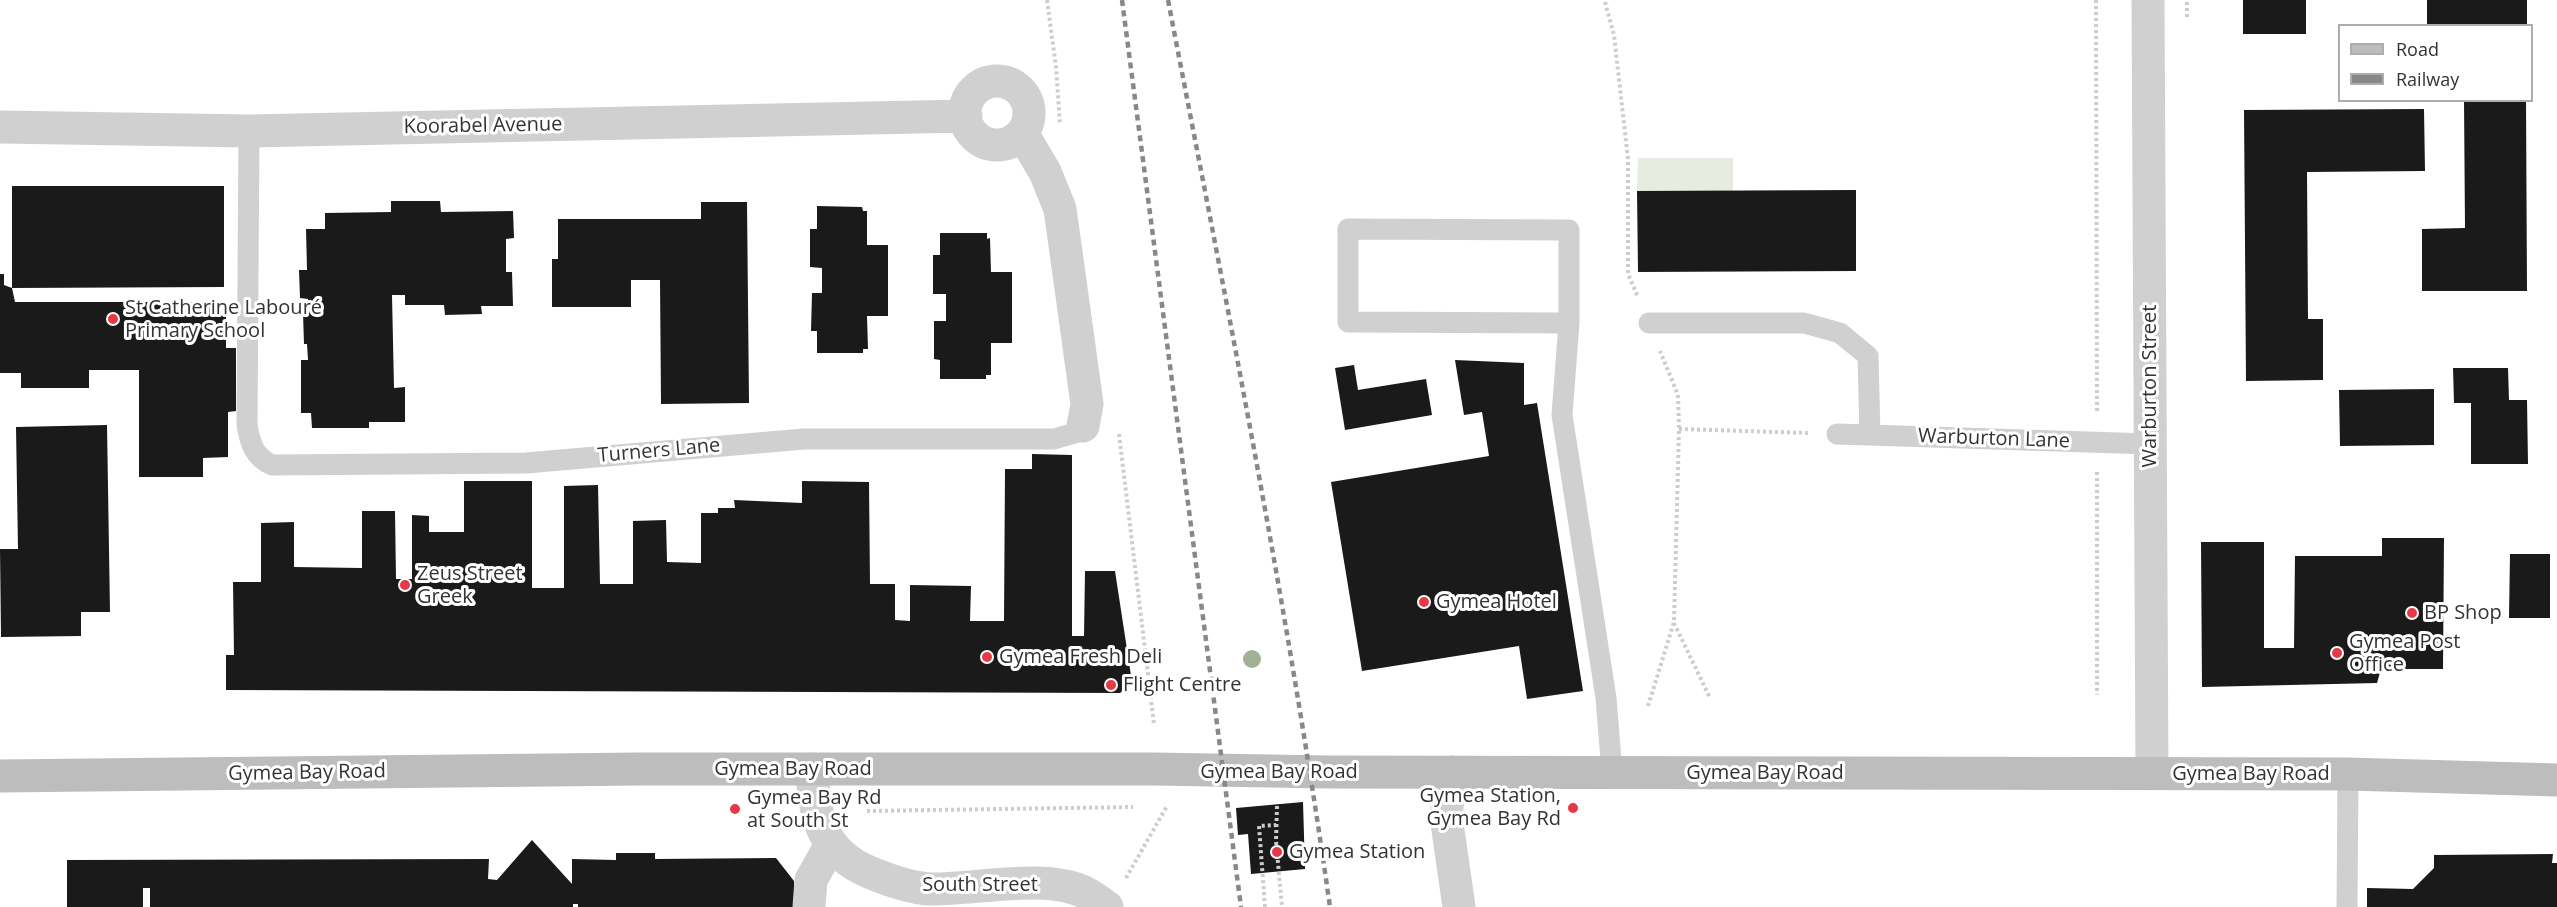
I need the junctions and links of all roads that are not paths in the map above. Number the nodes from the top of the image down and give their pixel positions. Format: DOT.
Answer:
graph roads {
  1 [pos="2148,0"];
  2 [pos="966,116"];
  3 [pos="0,128"];
  4 [pos="249,131"];
  5 [pos="1022,133"];
  6 [pos="1569,323"];
  7 [pos="1649,323"];
  8 [pos="1083,426"];
  9 [pos="1838,434"];
  10 [pos="1870,435"];
  11 [pos="2150,444"];
  12 [pos="812,769"];
  13 [pos="1451,772"];
  14 [pos="1612,773"];
  15 [pos="2152,773"];
  16 [pos="2348,774"];
  17 [pos="0,776"];
  18 [pos="2557,780"];
  19 [pos="830,846"];
  20 [pos="1114,897"];
  21 [pos="810,907"];
  22 [pos="1459,907"];
  23 [pos="2347,907"];
  1 -- 11 [label="street, Warburton Street"];
  2 -- 4 [label="street, Koorabel Avenue"];
  2 -- 5 [label="street"];
  2 -- 5 [label="street"];
  3 -- 4 [label="street, Koorabel Avenue"];
  4 -- 8 [label="lane, Turners Lane"];
  5 -- 8 [label="street, Turners Lane"];
  6 -- 6 [label="lane"];
  6 -- 14 [label="lane"];
  7 -- 10 [label="lane"];
  9 -- 10 [label="lane, Warburton Lane"];
  10 -- 11 [label="lane, Warburton Lane"];
  11 -- 15 [label="street, Warburton Street"];
  12 -- 13 [label="street, Gymea Bay Road"];
  12 -- 17 [label="street, Gymea Bay Road"];
  12 -- 19 [label="street, South Street"];
  13 -- 14 [label="street, Gymea Bay Road"];
  13 -- 22 [label="street"];
  14 -- 15 [label="street, Gymea Bay Road"];
  15 -- 16 [label="street, Gymea Bay Road"];
  16 -- 18 [label="street, Gymea Bay Road"];
  16 -- 23 [label="lane"];
  19 -- 20 [label="street, South Street"];
  19 -- 21 [label="street"];
}
